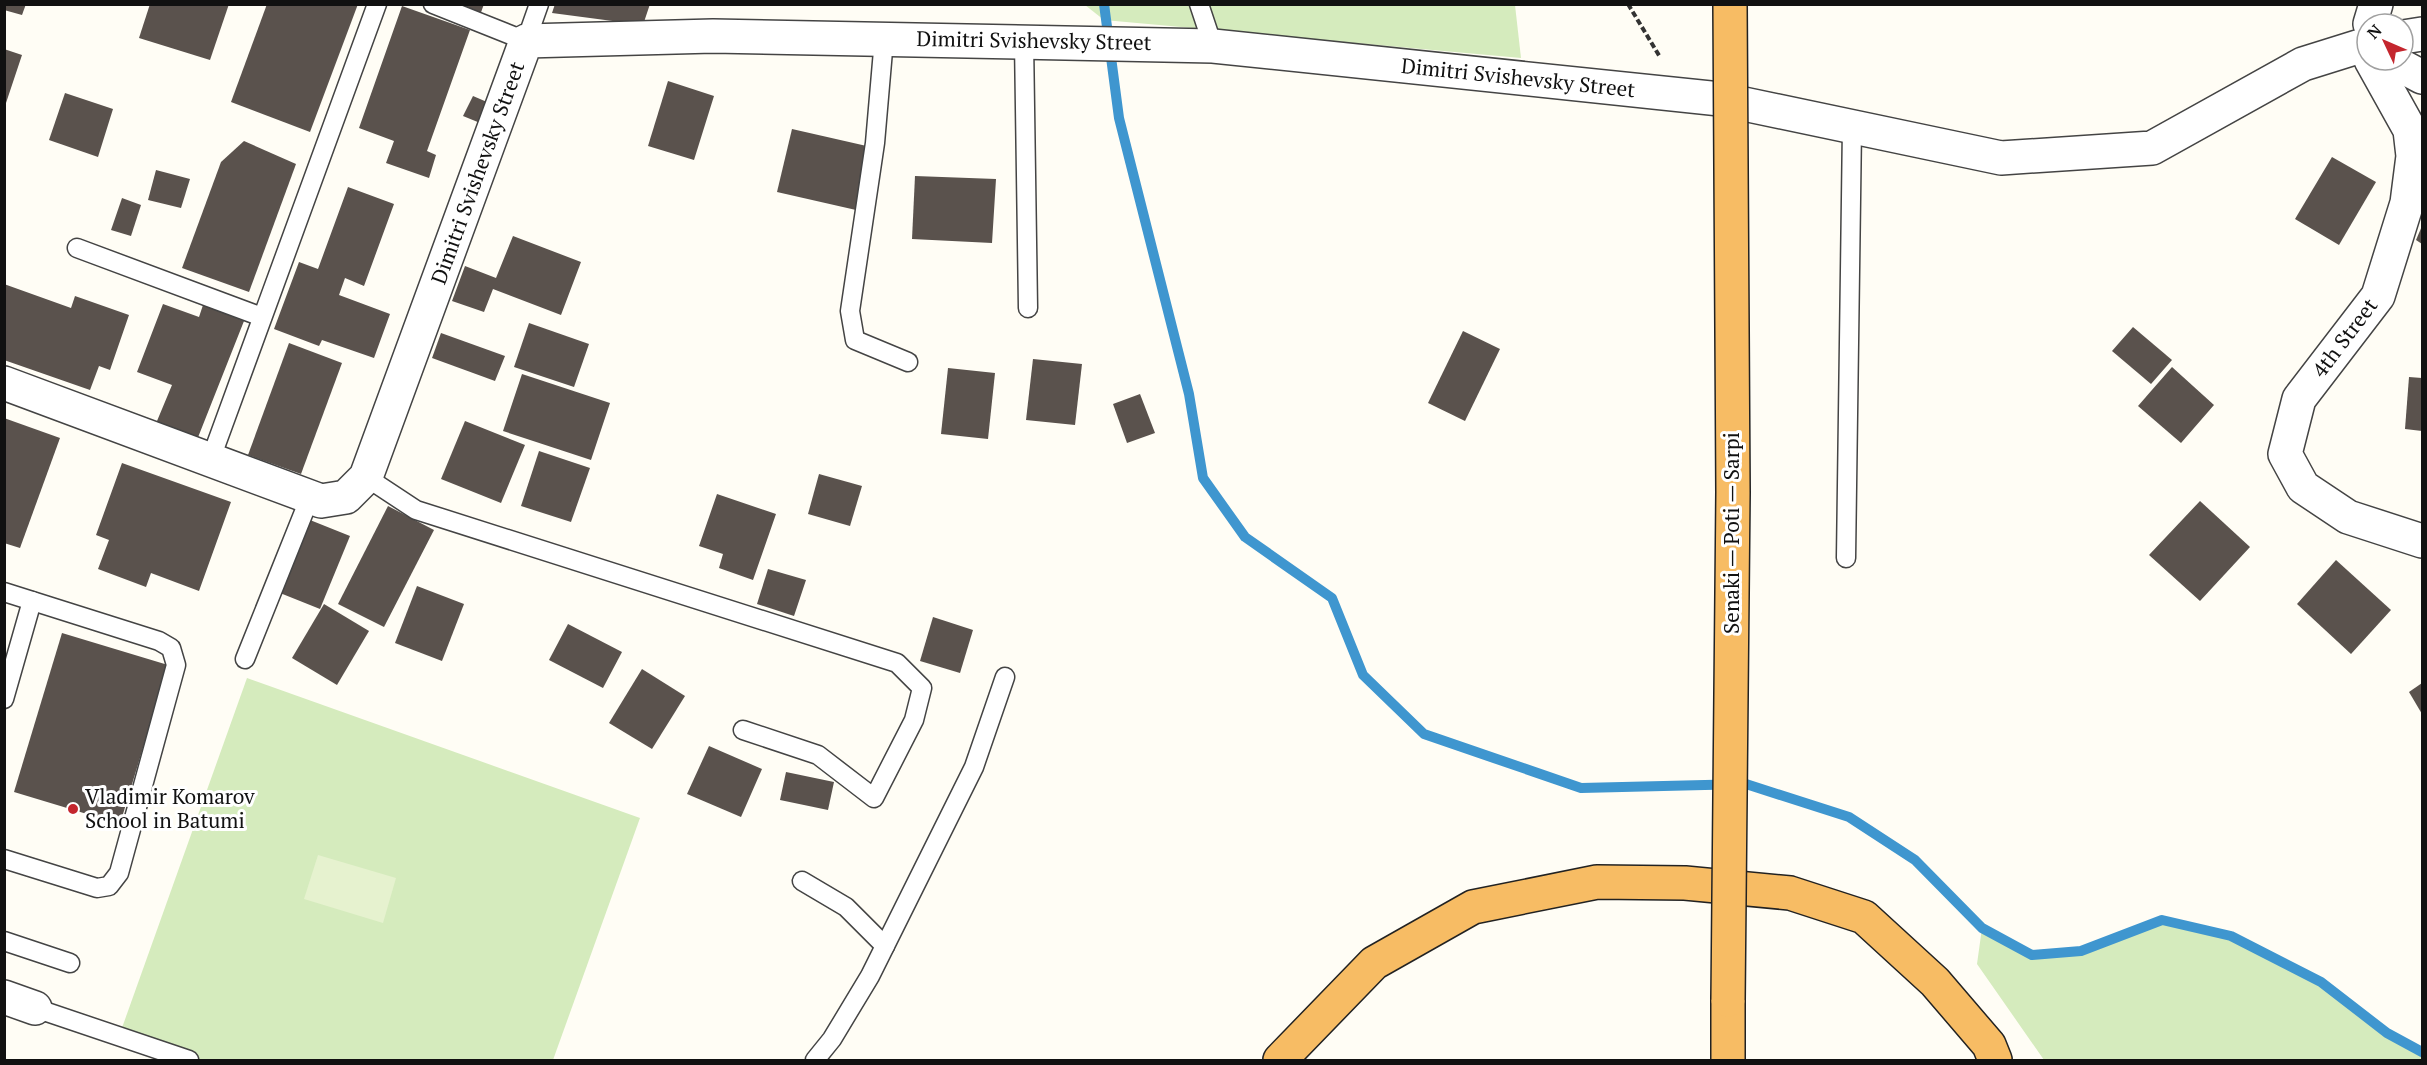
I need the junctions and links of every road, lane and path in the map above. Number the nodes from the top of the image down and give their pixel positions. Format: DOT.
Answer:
graph roads {
  1 [pos="377,4"];
  2 [pos="433,4"];
  3 [pos="538,4"];
  4 [pos="1199,4"];
  5 [pos="1628,4"];
  6 [pos="1730,4"];
  7 [pos="884,39"];
  8 [pos="526,41"];
  9 [pos="1024,41"];
  10 [pos="1213,46"];
  11 [pos="2355,50"];
  12 [pos="2382,72"];
  13 [pos="1684,96"];
  14 [pos="1852,127"];
  15 [pos="77,248"];
  16 [pos="1028,308"];
  17 [pos="262,317"];
  18 [pos="908,362"];
  19 [pos="4,383"];
  20 [pos="210,461"];
  21 [pos="366,477"];
  22 [pos="310,497"];
  23 [pos="2422,541"];
  24 [pos="1846,558"];
  25 [pos="4,592"];
  26 [pos="32,601"];
  27 [pos="245,659"];
  28 [pos="1005,677"];
  29 [pos="4,699"];
  30 [pos="743,730"];
  31 [pos="4,859"];
  32 [pos="802,881"];
  33 [pos="4,942"];
  34 [pos="885,946"];
  35 [pos="70,963"];
  36 [pos="4,997"];
  37 [pos="35,1008"];
  38 [pos="189,1060"];
  39 [pos="816,1060"];
  40 [pos="1280,1060"];
  41 [pos="1728,1060"];
  42 [pos="1995,1060"];
  1 -- 17 [label="lane"];
  2 -- 8 [label="lane"];
  3 -- 8 [label="lane"];
  4 -- 10 [label="lane"];
  5 -- 13 [label="path"];
  6 -- 41 [label="highway, Senaki — Poti — Sarpi, bridge"];
  7 -- 8 [label="street, Dimitri Svishevsky Street"];
  7 -- 9 [label="street, Dimitri Svishevsky Street"];
  7 -- 18 [label="lane"];
  8 -- 21 [label="street, Dimitri Svishevsky Street"];
  9 -- 10 [label="street, Dimitri Svishevsky Street"];
  9 -- 16 [label="lane"];
  10 -- 13 [label="street, Dimitri Svishevsky Street"];
  11 -- 14 [label="street, Dimitri Svishevsky Street"];
  12 -- 23 [label="street, 4th Street"];
  13 -- 14 [label="street, Dimitri Svishevsky Street"];
  14 -- 24 [label="lane"];
  15 -- 17 [label="lane"];
  17 -- 20 [label="lane"];
  19 -- 20 [label="street, Dimitri Svishevsky Street"];
  20 -- 22 [label="street, Dimitri Svishevsky Street"];
  21 -- 22 [label="street, Dimitri Svishevsky Street"];
  21 -- 30 [label="lane"];
  22 -- 27 [label="lane"];
  25 -- 26 [label="lane"];
  26 -- 29 [label="lane"];
  26 -- 31 [label="lane"];
  28 -- 34 [label="lane"];
  32 -- 34 [label="lane"];
  33 -- 35 [label="lane"];
  34 -- 39 [label="lane"];
  36 -- 37 [label="street"];
  37 -- 38 [label="lane"];
  40 -- 42 [label="highway"];
}
